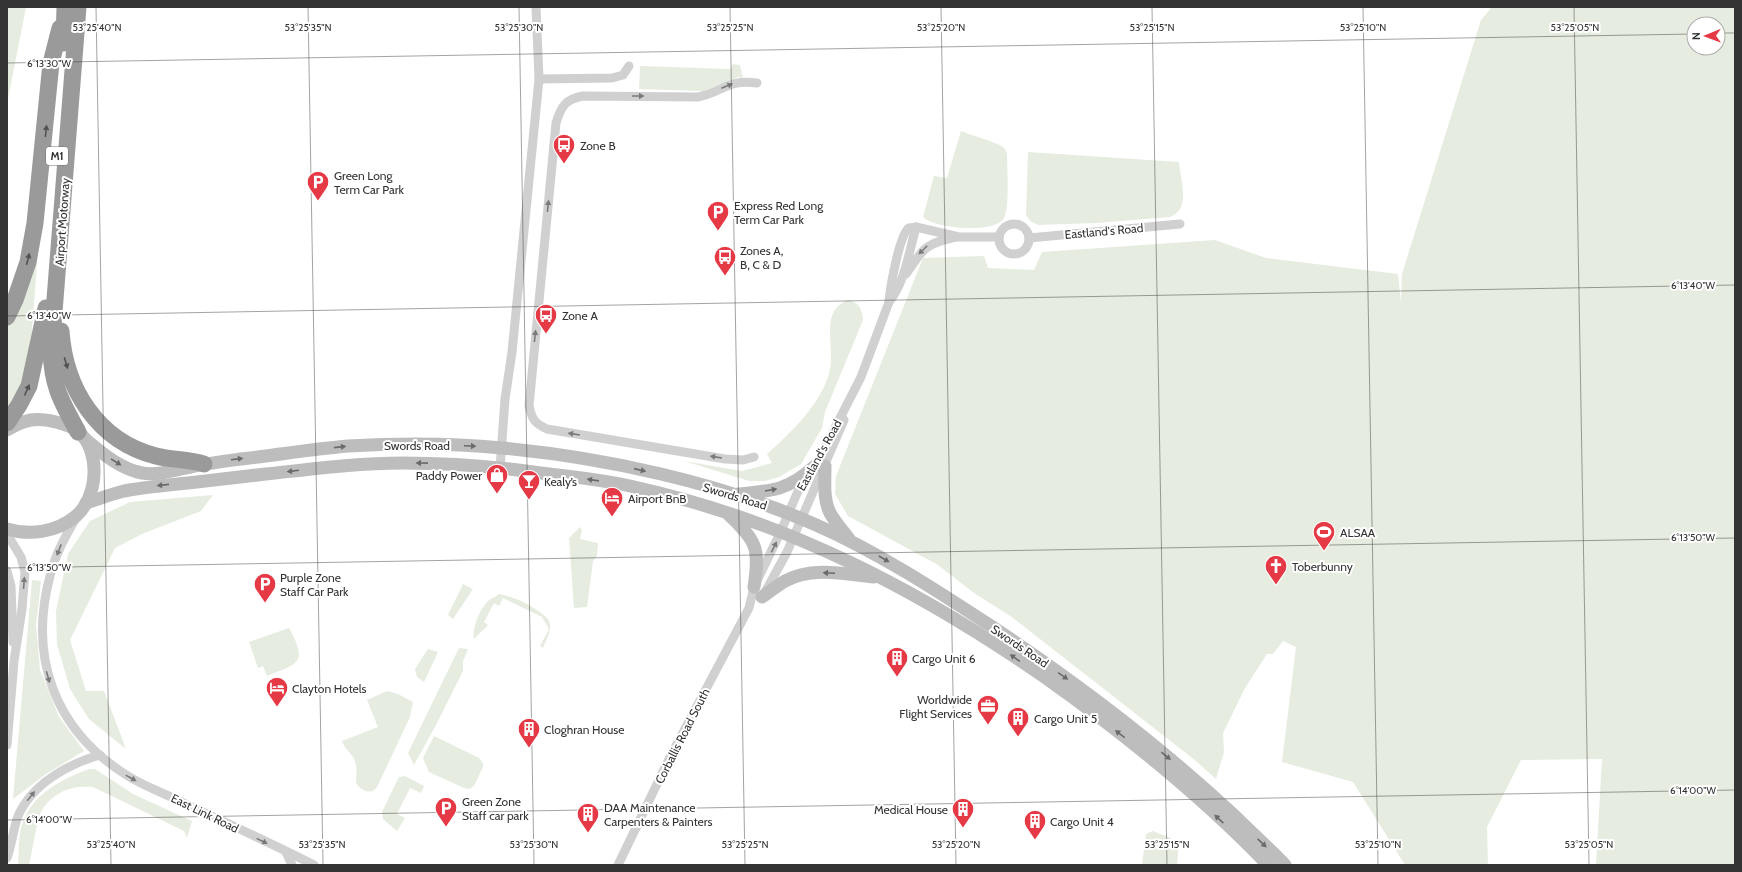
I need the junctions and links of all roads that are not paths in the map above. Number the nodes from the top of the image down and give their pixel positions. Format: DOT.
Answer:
graph roads {
  1 [pos="71,7"];
  2 [pos="536,7"];
  3 [pos="629,66"];
  4 [pos="538,79"];
  5 [pos="757,83"];
  6 [pos="1180,224"];
  7 [pos="916,228"];
  8 [pos="959,237"];
  9 [pos="999,237"];
  10 [pos="1029,238"];
  11 [pos="59,269"];
  12 [pos="901,282"];
  13 [pos="889,302"];
  14 [pos="7,317"];
  15 [pos="7,424"];
  16 [pos="7,430"];
  17 [pos="82,436"];
  18 [pos="501,448"];
  19 [pos="754,457"];
  20 [pos="204,464"];
  21 [pos="820,465"];
  22 [pos="500,468"];
  23 [pos="732,494"];
  24 [pos="86,503"];
  25 [pos="726,512"];
  26 [pos="789,514"];
  27 [pos="77,515"];
  28 [pos="801,519"];
  29 [pos="7,529"];
  30 [pos="781,531"];
  31 [pos="7,534"];
  32 [pos="793,536"];
  33 [pos="850,541"];
  34 [pos="7,571"];
  35 [pos="882,578"];
  36 [pos="754,587"];
  37 [pos="762,598"];
  38 [pos="749,608"];
  39 [pos="14,661"];
  40 [pos="7,745"];
  41 [pos="100,755"];
  42 [pos="286,852"];
  43 [pos="7,858"];
  44 [pos="292,865"];
  45 [pos="314,865"];
  46 [pos="618,865"];
  47 [pos="1268,865"];
  48 [pos="1285,865"];
  1 -- 11 [label="highway, Airport Motorway / M1"];
  14 -- 1 [label="highway, M1, one-way"];
  15 -- 1 [label="highway, Airport Motorway / M1, one-way"];
  2 -- 4 [label="street"];
  3 -- 4 [label="street"];
  4 -- 18 [label="street"];
  19 -- 5 [label="street, one-way"];
  6 -- 10 [label="street, Eastland's Road"];
  7 -- 8 [label="street, Eastland's Road"];
  7 -- 12 [label="street, Eastland's Road"];
  7 -- 13 [label="street, Eastland's Road"];
  8 -- 9 [label="street, Eastland's Road"];
  8 -- 12 [label="street, Eastland's Road, one-way"];
  9 -- 10 [label="street"];
  9 -- 10 [label="street"];
  11 -- 17 [label="highway, Airport Motorway / M1"];
  11 -- 20 [label="highway, M1, one-way"];
  12 -- 13 [label="street, Eastland's Road"];
  13 -- 21 [label="street, Eastland's Road"];
  16 -- 17 [label="main road, Swords Road"];
  17 -- 20 [label="main road, Swords Road, one-way"];
  17 -- 24 [label="main road"];
  20 -- 18 [label="main road, Swords Road, one-way"];
  18 -- 22 [label="street"];
  18 -- 23 [label="main road, Swords Road, one-way"];
  23 -- 21 [label="main road, one-way"];
  21 -- 26 [label="street, Eastland's Road"];
  21 -- 28 [label="street, Eastland's Road"];
  21 -- 33 [label="main road"];
  22 -- 24 [label="main road, Swords Road, one-way"];
  25 -- 22 [label="main road, Swords Road, one-way"];
  23 -- 26 [label="main road, Swords Road"];
  24 -- 27 [label="main road"];
  25 -- 30 [label="main road, Swords Road"];
  25 -- 36 [label="main road"];
  26 -- 28 [label="main road, Swords Road"];
  26 -- 30 [label="street, Corballis Road South"];
  27 -- 29 [label="main road"];
  27 -- 41 [label="street, East Link Road, one-way"];
  28 -- 32 [label="street, Corballis Road South"];
  28 -- 33 [label="main road, Swords Road"];
  30 -- 32 [label="main road, Swords Road"];
  36 -- 30 [label="street, Corballis Road South, one-way"];
  39 -- 31 [label="street, one-way"];
  32 -- 35 [label="main road, Swords Road"];
  32 -- 37 [label="street, Corballis Road South"];
  33 -- 48 [label="main road, Swords Road, one-way"];
  34 -- 39 [label="street"];
  35 -- 37 [label="main road, one-way"];
  47 -- 35 [label="main road, Swords Road, one-way"];
  36 -- 38 [label="street, Corballis Road South"];
  37 -- 38 [label="street, Corballis Road South"];
  38 -- 46 [label="street, Corballis Road South"];
  39 -- 40 [label="street"];
  41 -- 42 [label="street, East Link Road, one-way"];
  43 -- 41 [label="street, one-way"];
  42 -- 44 [label="street"];
  42 -- 45 [label="street, East Link Road"];
}
